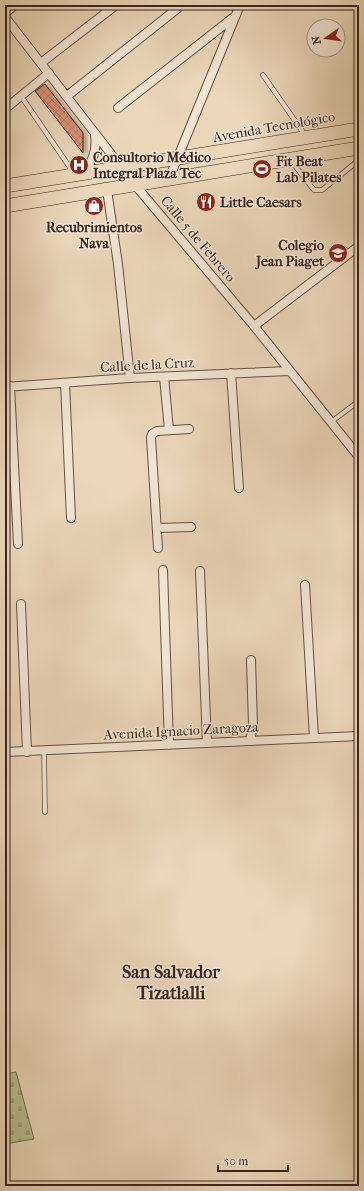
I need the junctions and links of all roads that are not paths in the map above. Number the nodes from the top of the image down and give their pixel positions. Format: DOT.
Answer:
graph roads {
  1 [pos="16,5"];
  2 [pos="116,5"];
  3 [pos="240,5"];
  4 [pos="178,8"];
  5 [pos="5,13"];
  6 [pos="235,16"];
  7 [pos="5,17"];
  8 [pos="41,63"];
  9 [pos="50,73"];
  10 [pos="263,75"];
  11 [pos="21,96"];
  12 [pos="67,96"];
  13 [pos="118,108"];
  14 [pos="5,109"];
  15 [pos="359,129"];
  16 [pos="95,134"];
  17 [pos="306,137"];
  18 [pos="359,148"];
  19 [pos="177,159"];
  20 [pos="290,160"];
  21 [pos="359,160"];
  22 [pos="121,168"];
  23 [pos="78,175"];
  24 [pos="169,179"];
  25 [pos="135,185"];
  26 [pos="5,186"];
  27 [pos="107,190"];
  28 [pos="5,206"];
  29 [pos="359,246"];
  30 [pos="254,326"];
  31 [pos="290,371"];
  32 [pos="231,373"];
  33 [pos="164,377"];
  34 [pos="130,378"];
  35 [pos="65,383"];
  36 [pos="8,387"];
  37 [pos="359,401"];
  38 [pos="331,422"];
  39 [pos="188,429"];
  40 [pos="169,430"];
  41 [pos="359,457"];
  42 [pos="239,488"];
  43 [pos="71,518"];
  44 [pos="191,527"];
  45 [pos="157,528"];
  46 [pos="18,544"];
  47 [pos="158,548"];
  48 [pos="163,570"];
  49 [pos="200,571"];
  50 [pos="305,585"];
  51 [pos="21,604"];
  52 [pos="251,660"];
  53 [pos="359,736"];
  54 [pos="314,738"];
  55 [pos="250,741"];
  56 [pos="207,743"];
  57 [pos="169,745"];
  58 [pos="44,751"];
  59 [pos="5,752"];
  60 [pos="27,752"];
  61 [pos="45,812"];
  1 -- 5 [label="street"];
  2 -- 8 [label="street"];
  3 -- 6 [label="street"];
  4 -- 12 [label="street"];
  6 -- 13 [label="street"];
  6 -- 19 [label="street"];
  7 -- 8 [label="street, Calle 5 de Febrero"];
  8 -- 9 [label="street, Calle 5 de Febrero"];
  9 -- 11 [label="street"];
  9 -- 12 [label="street, Calle 5 de Febrero"];
  10 -- 17 [label="lane"];
  11 -- 14 [label="street"];
  11 -- 23 [label="lane"];
  12 -- 16 [label="street, Calle 5 de Febrero"];
  15 -- 17 [label="main road, Avenida Tecnológico"];
  16 -- 22 [label="street, Calle 5 de Febrero"];
  16 -- 23 [label="street"];
  17 -- 19 [label="main road, Avenida Tecnológico"];
  18 -- 20 [label="main road"];
  19 -- 22 [label="main road, Avenida Tecnológico"];
  19 -- 24 [label="street"];
  20 -- 21 [label="lane"];
  20 -- 24 [label="main road"];
  22 -- 23 [label="main road, Avenida Tecnológico"];
  22 -- 25 [label="street, Calle 5 de Febrero"];
  23 -- 26 [label="main road, Avenida Tecnológico"];
  24 -- 25 [label="main road"];
  25 -- 27 [label="main road"];
  25 -- 30 [label="street, Calle 5 de Febrero"];
  27 -- 28 [label="main road"];
  27 -- 34 [label="street"];
  29 -- 30 [label="street"];
  30 -- 31 [label="street, Calle 5 de Febrero"];
  31 -- 32 [label="street, Calle de la Cruz"];
  31 -- 38 [label="street, Calle 5 de Febrero"];
  32 -- 33 [label="street, Calle de la Cruz"];
  32 -- 42 [label="street"];
  33 -- 34 [label="street, Calle de la Cruz"];
  33 -- 40 [label="street"];
  34 -- 35 [label="street, Calle de la Cruz"];
  35 -- 36 [label="street, Calle de la Cruz"];
  35 -- 43 [label="street"];
  36 -- 46 [label="street"];
  37 -- 38 [label="lane"];
  38 -- 41 [label="street, Calle 5 de Febrero"];
  39 -- 40 [label="street"];
  40 -- 45 [label="street"];
  44 -- 45 [label="street"];
  45 -- 47 [label="street"];
  48 -- 57 [label="street"];
  49 -- 56 [label="street"];
  50 -- 54 [label="street"];
  51 -- 60 [label="street"];
  52 -- 55 [label="street"];
  53 -- 54 [label="street, Avenida Ignacio Zaragoza"];
  54 -- 55 [label="street, Avenida Ignacio Zaragoza"];
  55 -- 56 [label="street, Avenida Ignacio Zaragoza"];
  56 -- 57 [label="street, Avenida Ignacio Zaragoza"];
  57 -- 58 [label="street, Avenida Ignacio Zaragoza"];
  58 -- 60 [label="street, Avenida Ignacio Zaragoza"];
  58 -- 61 [label="lane"];
  59 -- 60 [label="street, Avenida Ignacio Zaragoza"];
}
